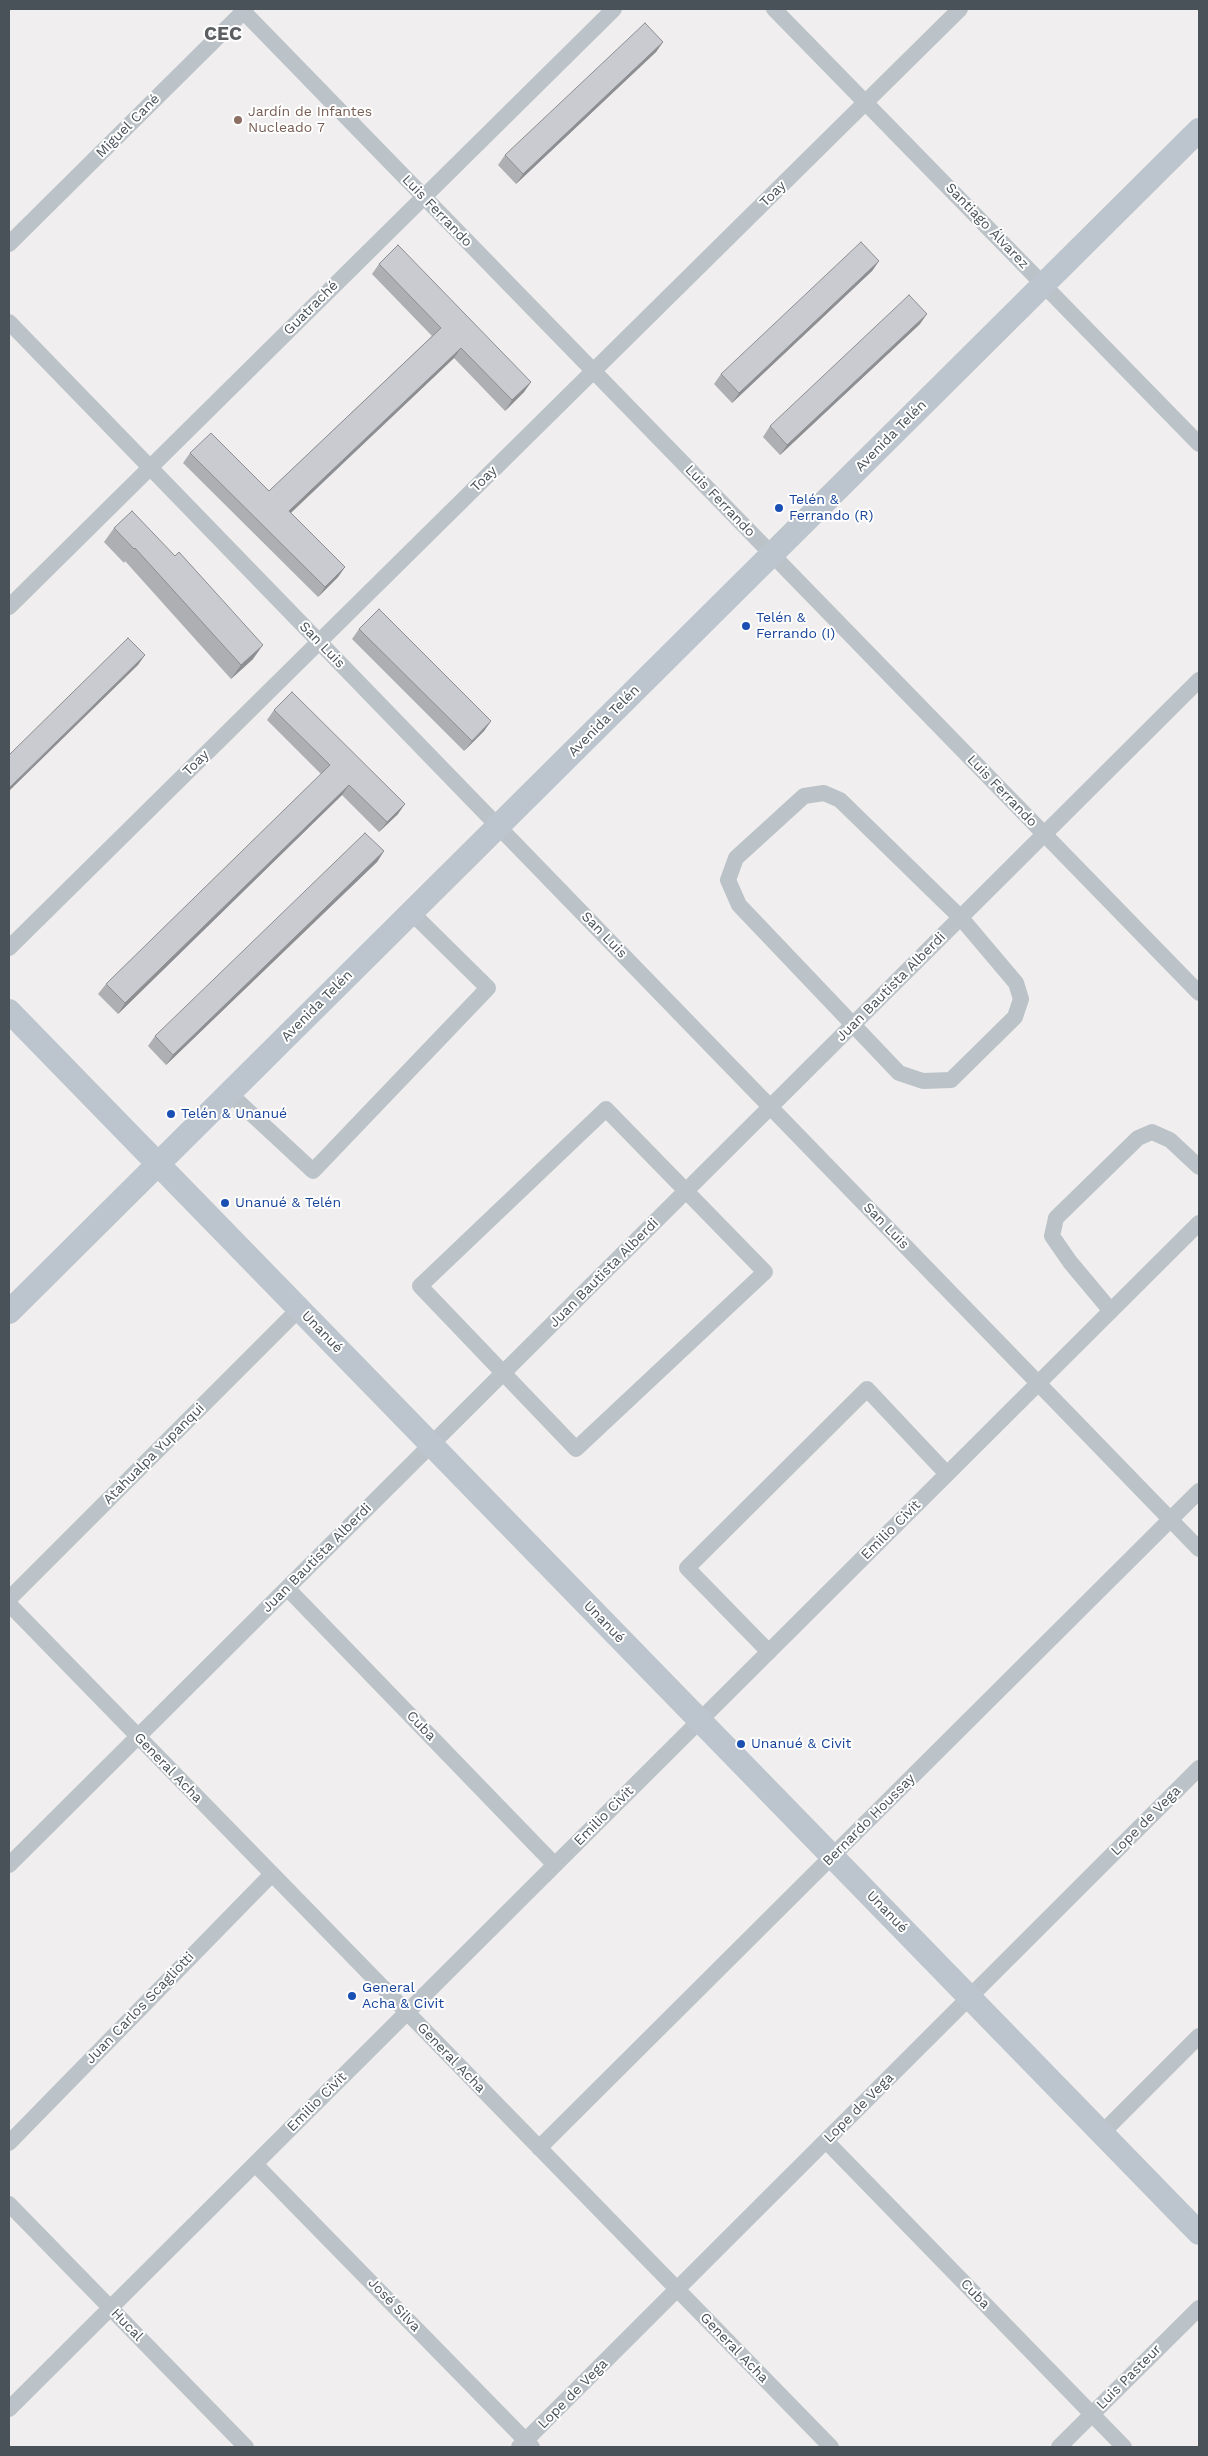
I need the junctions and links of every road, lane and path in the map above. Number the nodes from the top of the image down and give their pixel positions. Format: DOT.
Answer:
graph roads {
  1 [pos="614,9"];
  2 [pos="774,9"];
  3 [pos="960,9"];
  4 [pos="244,10"];
  5 [pos="866,102"];
  6 [pos="1199,130"];
  7 [pos="424,197"];
  8 [pos="9,244"];
  9 [pos="1044,285"];
  10 [pos="9,322"];
  11 [pos="593,371"];
  12 [pos="1199,444"];
  13 [pos="150,467"];
  14 [pos="772,554"];
  15 [pos="9,607"];
  16 [pos="319,642"];
  17 [pos="1199,680"];
  18 [pos="498,826"];
  19 [pos="1044,834"];
  20 [pos="411,912"];
  21 [pos="961,918"];
  22 [pos="9,948"];
  23 [pos="1199,993"];
  24 [pos="9,1010"];
  25 [pos="854,1024"];
  26 [pos="229,1093"];
  27 [pos="771,1107"];
  28 [pos="158,1164"];
  29 [pos="1199,1167"];
  30 [pos="686,1191"];
  31 [pos="1199,1223"];
  32 [pos="299,1309"];
  33 [pos="1110,1311"];
  34 [pos="9,1312"];
  35 [pos="504,1373"];
  36 [pos="1038,1383"];
  37 [pos="431,1444"];
  38 [pos="947,1474"];
  39 [pos="1199,1491"];
  40 [pos="1171,1520"];
  41 [pos="1199,1549"];
  42 [pos="287,1588"];
  43 [pos="9,1599"];
  44 [pos="9,1604"];
  45 [pos="769,1652"];
  46 [pos="700,1721"];
  47 [pos="138,1736"];
  48 [pos="1199,1768"];
  49 [pos="833,1856"];
  50 [pos="9,1865"];
  51 [pos="555,1865"];
  52 [pos="272,1874"];
  53 [pos="970,1997"];
  54 [pos="407,2012"];
  55 [pos="1199,2036"];
  56 [pos="1102,2133"];
  57 [pos="826,2141"];
  58 [pos="9,2143"];
  59 [pos="539,2148"];
  60 [pos="255,2164"];
  61 [pos="9,2204"];
  62 [pos="1199,2233"];
  63 [pos="677,2290"];
  64 [pos="110,2308"];
  65 [pos="1199,2308"];
  66 [pos="9,2409"];
  67 [pos="1092,2414"];
  68 [pos="526,2445"];
  69 [pos="246,2447"];
  70 [pos="831,2447"];
  71 [pos="1059,2447"];
  72 [pos="1124,2447"];
  1 -- 7 [label="street, Guatraché"];
  2 -- 5 [label="street, Santiago Álvarez"];
  3 -- 5 [label="street, Toay"];
  4 -- 7 [label="street, Luis Ferrando"];
  4 -- 8 [label="street, Miguel Cané"];
  5 -- 9 [label="street, Santiago Álvarez"];
  5 -- 11 [label="street, Toay"];
  6 -- 9 [label="street, Avenida Telén"];
  7 -- 11 [label="street, Luis Ferrando"];
  7 -- 13 [label="street, Guatraché"];
  9 -- 12 [label="street, Santiago Álvarez"];
  9 -- 14 [label="street, Avenida Telén"];
  10 -- 13 [label="street, San Luis"];
  11 -- 14 [label="street, Luis Ferrando"];
  11 -- 16 [label="street, Toay"];
  13 -- 15 [label="street, Guatraché"];
  13 -- 16 [label="street, San Luis"];
  14 -- 18 [label="street, Avenida Telén"];
  14 -- 19 [label="street, Luis Ferrando"];
  16 -- 18 [label="street, San Luis"];
  16 -- 22 [label="street, Toay"];
  17 -- 19 [label="street, Juan Bautista Alberdi"];
  18 -- 20 [label="street, Avenida Telén"];
  18 -- 27 [label="street, San Luis"];
  19 -- 21 [label="street, Juan Bautista Alberdi"];
  19 -- 23 [label="street, Luis Ferrando"];
  20 -- 26 [label="street, Avenida Telén"];
  20 -- 26 [label="street"];
  21 -- 25 [label="street, Juan Bautista Alberdi"];
  21 -- 25 [label="street"];
  21 -- 25 [label="street"];
  24 -- 28 [label="street, Unanué"];
  25 -- 27 [label="street, Juan Bautista Alberdi"];
  26 -- 28 [label="street, Avenida Telén"];
  27 -- 30 [label="street, Juan Bautista Alberdi"];
  27 -- 36 [label="street, San Luis"];
  28 -- 32 [label="street, Unanué"];
  28 -- 34 [label="street, Avenida Telén"];
  29 -- 33 [label="street"];
  30 -- 35 [label="street, Juan Bautista Alberdi"];
  30 -- 35 [label="street"];
  30 -- 35 [label="street"];
  31 -- 33 [label="street, Emilio Civit"];
  32 -- 37 [label="street, Unanué"];
  32 -- 43 [label="street, Atahualpa Yupanqui"];
  33 -- 36 [label="street, Emilio Civit"];
  35 -- 37 [label="street, Juan Bautista Alberdi"];
  36 -- 38 [label="street, Emilio Civit"];
  36 -- 40 [label="street, San Luis"];
  37 -- 42 [label="street, Juan Bautista Alberdi"];
  37 -- 46 [label="street, Unanué"];
  38 -- 45 [label="street, Emilio Civit"];
  38 -- 45 [label="street"];
  39 -- 40 [label="street, Bernardo Houssay"];
  40 -- 41 [label="street, San Luis"];
  40 -- 49 [label="street, Bernardo Houssay"];
  42 -- 47 [label="street, Juan Bautista Alberdi"];
  42 -- 51 [label="street, Cuba"];
  44 -- 47 [label="street, General Acha"];
  45 -- 46 [label="street, Emilio Civit"];
  46 -- 49 [label="street, Unanué"];
  46 -- 51 [label="street, Emilio Civit"];
  47 -- 50 [label="street, Juan Bautista Alberdi"];
  47 -- 52 [label="street, General Acha"];
  48 -- 53 [label="street, Lope de Vega"];
  49 -- 53 [label="street, Unanué"];
  49 -- 59 [label="street, Bernardo Houssay"];
  51 -- 54 [label="street, Emilio Civit"];
  52 -- 54 [label="street, General Acha"];
  52 -- 58 [label="street, Juan Carlos Scagliotti"];
  53 -- 56 [label="street, Unanué"];
  53 -- 57 [label="street, Lope de Vega"];
  54 -- 59 [label="street, General Acha"];
  54 -- 60 [label="street, Emilio Civit"];
  55 -- 56 [label="street"];
  56 -- 62 [label="street, Unanué"];
  57 -- 63 [label="street, Lope de Vega"];
  57 -- 67 [label="street, Cuba"];
  59 -- 63 [label="street, General Acha"];
  60 -- 64 [label="street, Emilio Civit"];
  60 -- 68 [label="street, José Silva"];
  61 -- 64 [label="street, Hucal"];
  63 -- 68 [label="street, Lope de Vega"];
  63 -- 70 [label="street, General Acha"];
  64 -- 66 [label="street, Emilio Civit"];
  64 -- 69 [label="street, Hucal"];
  65 -- 67 [label="street, Luis Pasteur"];
  67 -- 71 [label="street, Luis Pasteur"];
  67 -- 72 [label="street, Cuba"];
}
